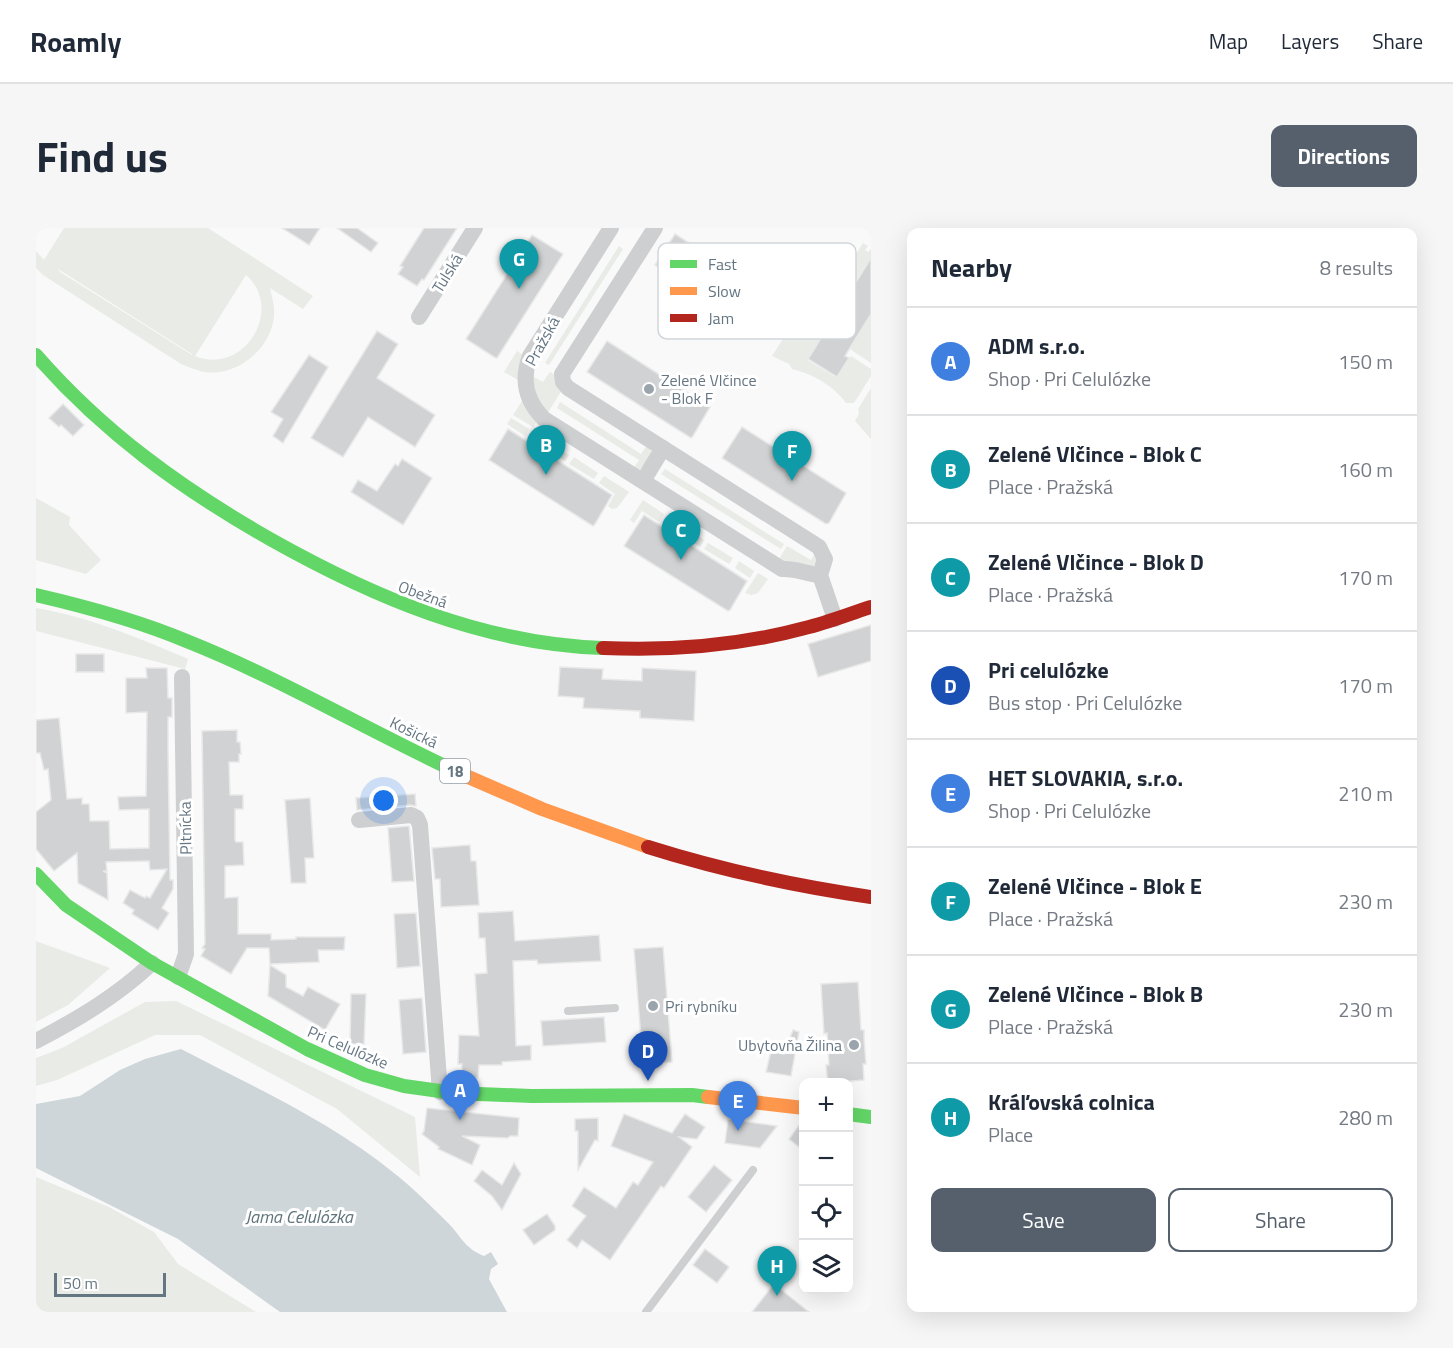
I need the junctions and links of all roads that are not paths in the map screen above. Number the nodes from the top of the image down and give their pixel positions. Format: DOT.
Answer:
graph roads {
  1 [pos="475,228"];
  2 [pos="611,228"];
  3 [pos="655,228"];
  4 [pos="418,318"];
  5 [pos="36,355"];
  6 [pos="663,448"];
  7 [pos="642,481"];
  8 [pos="820,576"];
  9 [pos="36,595"];
  10 [pos="871,607"];
  11 [pos="835,619"];
  12 [pos="182,677"];
  13 [pos="359,820"];
  14 [pos="36,874"];
  15 [pos="871,897"];
  16 [pos="152,963"];
  17 [pos="178,977"];
  18 [pos="615,1008"];
  19 [pos="568,1011"];
  20 [pos="36,1041"];
  21 [pos="440,1092"];
  22 [pos="799,1107"];
  23 [pos="853,1115"];
  24 [pos="871,1117"];
  25 [pos="753,1170"];
  26 [pos="646,1312"];
  1 -- 4 [label="street, Tulská"];
  2 -- 7 [label="street, Pražská"];
  3 -- 6 [label="street, Pražská"];
  5 -- 11 [label="street, Obežná"];
  6 -- 7 [label="street"];
  6 -- 8 [label="street, Pražská"];
  7 -- 8 [label="street, Pražská"];
  8 -- 11 [label="street, Pražská"];
  9 -- 15 [label="street, Košická / 18"];
  10 -- 11 [label="street, Obežná"];
  12 -- 17 [label="street, Pltnícka"];
  13 -- 21 [label="street"];
  14 -- 16 [label="street, Pri Celulózke"];
  16 -- 17 [label="street, Pri Celulózke"];
  16 -- 20 [label="street"];
  17 -- 21 [label="street, Pri Celulózke"];
  18 -- 19 [label="lane"];
  21 -- 22 [label="street, Pri Celulózke"];
  23 -- 24 [label="street"];
  25 -- 26 [label="lane"];
}
